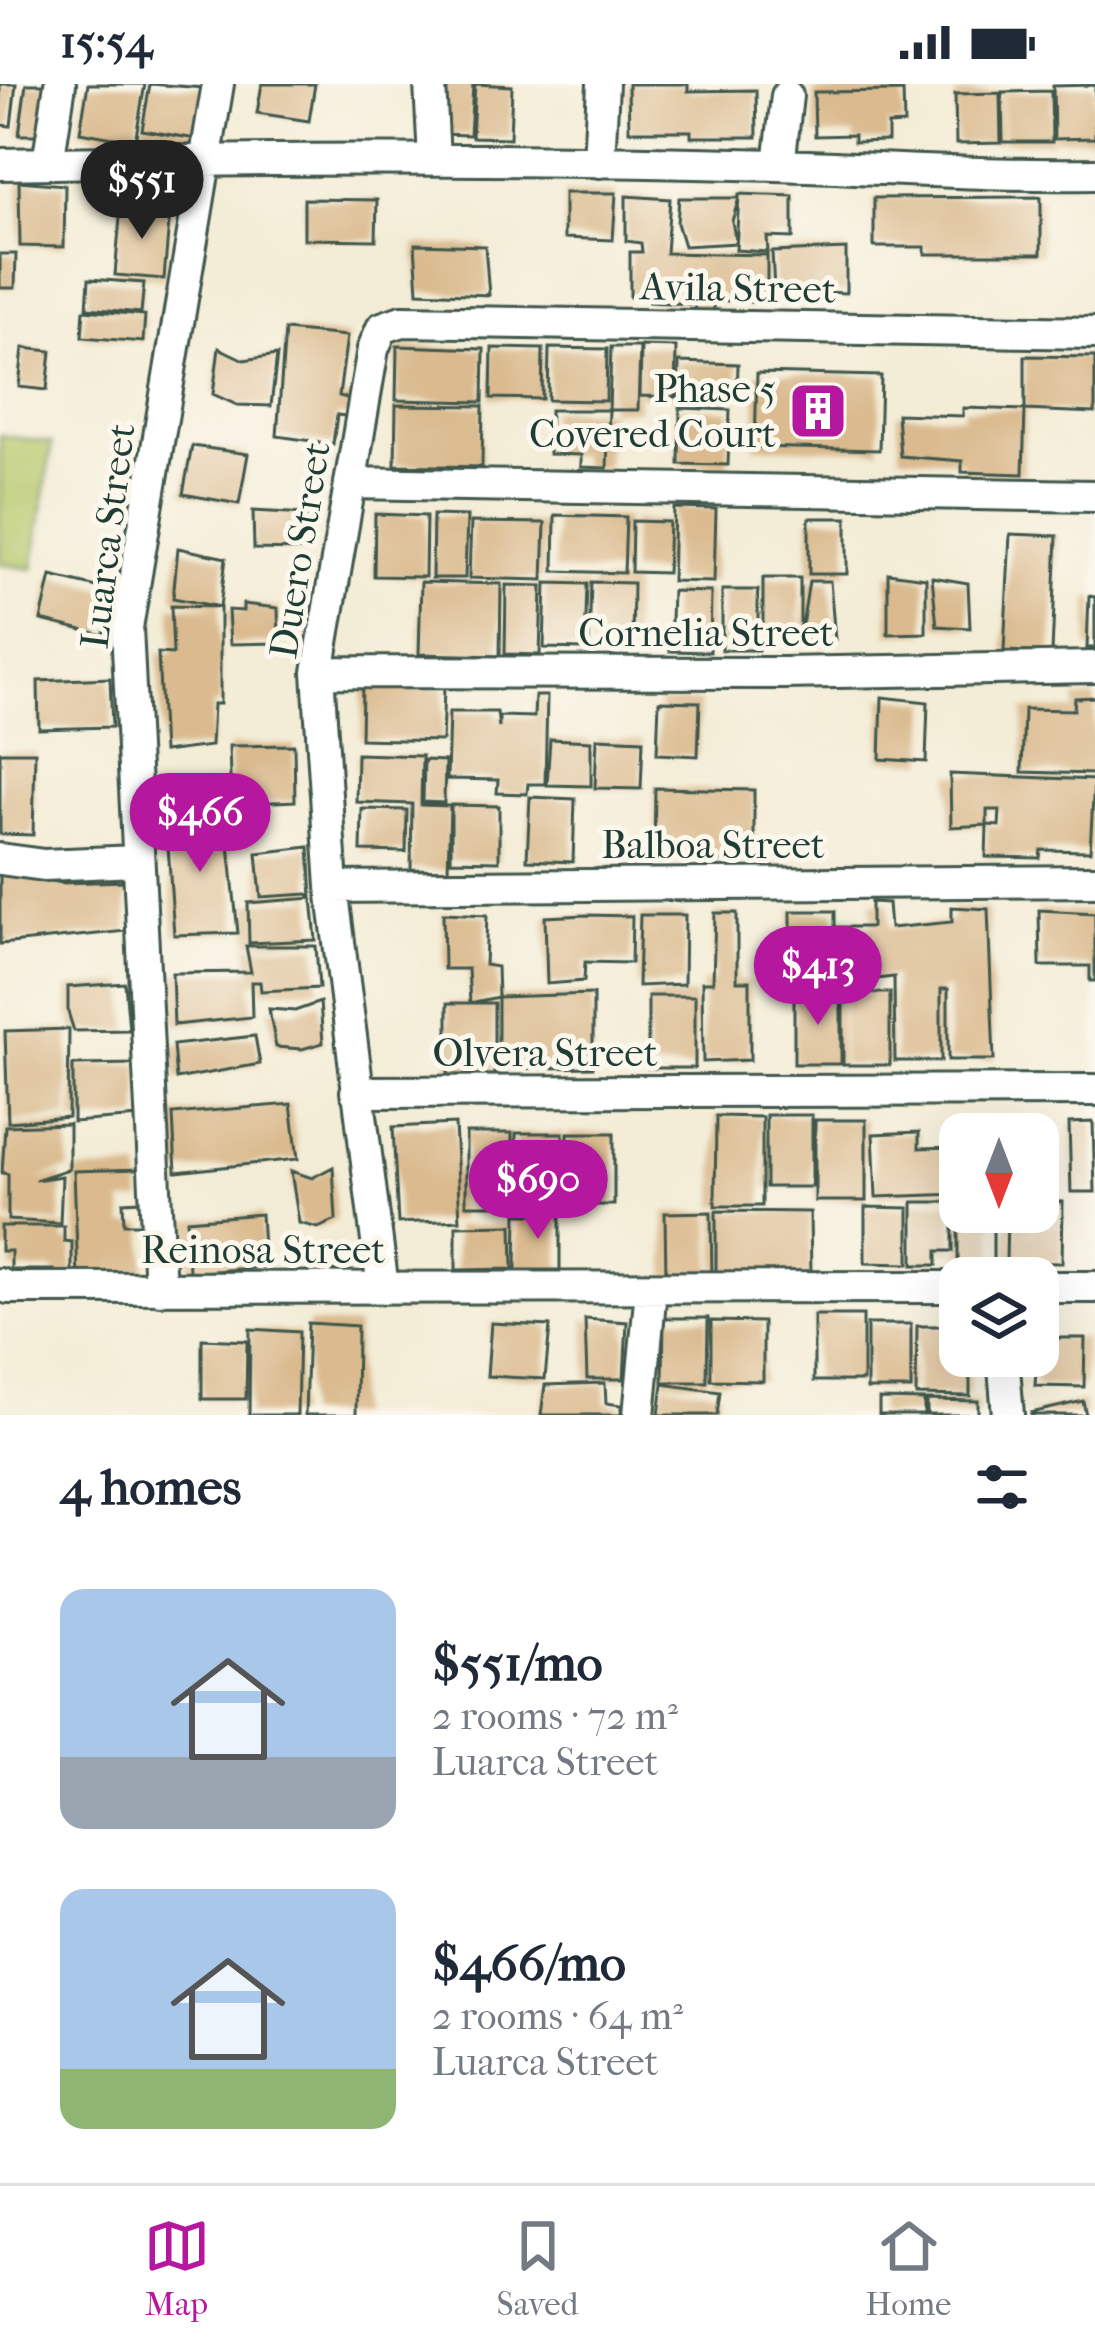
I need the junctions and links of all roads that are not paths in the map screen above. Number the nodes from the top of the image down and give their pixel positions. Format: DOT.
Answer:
graph roads {
  1 [pos="60,84"];
  2 [pos="218,84"];
  3 [pos="430,84"];
  4 [pos="603,84"];
  5 [pos="787,96"];
  6 [pos="434,160"];
  7 [pos="204,162"];
  8 [pos="599,162"];
  9 [pos="48,163"];
  10 [pos="0,164"];
  11 [pos="779,165"];
  12 [pos="1095,174"];
  13 [pos="382,328"];
  14 [pos="1095,333"];
  15 [pos="350,483"];
  16 [pos="1095,496"];
  17 [pos="1095,667"];
  18 [pos="318,672"];
  19 [pos="0,859"];
  20 [pos="136,861"];
  21 [pos="1095,881"];
  22 [pos="332,887"];
  23 [pos="1095,1090"];
  24 [pos="356,1092"];
  25 [pos="0,1284"];
  26 [pos="939,1287"];
  27 [pos="1059,1287"];
  28 [pos="1095,1287"];
  29 [pos="383,1288"];
  30 [pos="160,1289"];
  31 [pos="651,1289"];
  32 [pos="1005,1377"];
  33 [pos="638,1415"];
  34 [pos="1008,1415"];
  1 -- 9 [label="street"];
  2 -- 7 [label="street, Luarca Street"];
  3 -- 6 [label="street"];
  4 -- 8 [label="street"];
  5 -- 11 [label="street"];
  6 -- 7 [label="street"];
  6 -- 8 [label="street"];
  7 -- 9 [label="street"];
  7 -- 20 [label="street, Luarca Street"];
  8 -- 11 [label="street"];
  9 -- 10 [label="street"];
  11 -- 12 [label="street"];
  13 -- 14 [label="street, Avila Street"];
  13 -- 15 [label="street, Duero Street"];
  15 -- 16 [label="street"];
  15 -- 18 [label="street, Duero Street"];
  17 -- 18 [label="street, Cornelia Street"];
  18 -- 22 [label="street, Duero Street"];
  19 -- 20 [label="street"];
  20 -- 30 [label="street, Luarca Street"];
  21 -- 22 [label="street, Balboa Street"];
  22 -- 24 [label="street, Duero Street"];
  23 -- 24 [label="street, Olvera Street"];
  24 -- 29 [label="street, Duero Street"];
  25 -- 30 [label="street, Reinosa Street"];
  26 -- 31 [label="street, Reinosa Street"];
  27 -- 28 [label="street"];
  29 -- 30 [label="street, Reinosa Street"];
  29 -- 31 [label="street, Reinosa Street"];
  31 -- 33 [label="street"];
  32 -- 34 [label="street"];
}
